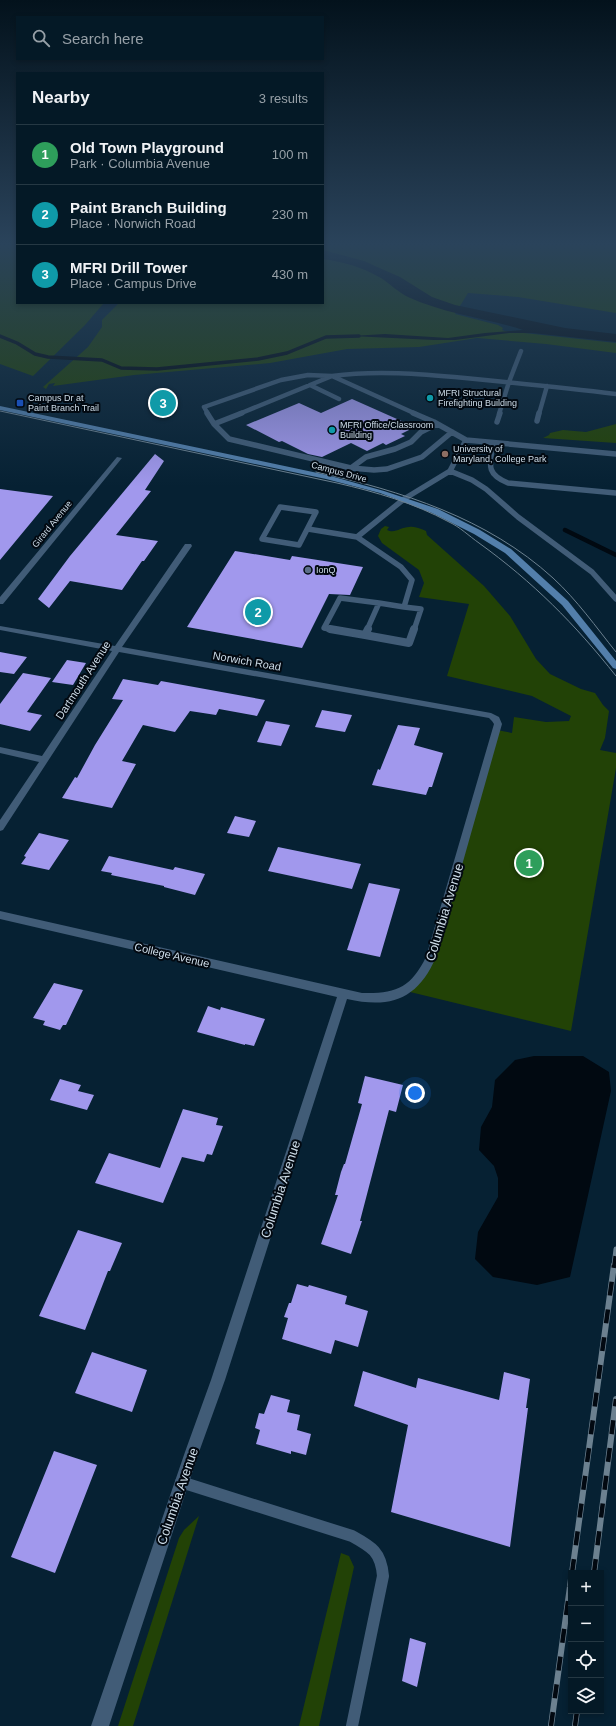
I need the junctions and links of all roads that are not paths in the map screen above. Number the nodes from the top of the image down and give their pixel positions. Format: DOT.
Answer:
graph roads {
  1 [pos="521,351"];
  2 [pos="332,376"];
  3 [pos="509,382"];
  4 [pos="310,385"];
  5 [pos="547,386"];
  6 [pos="616,394"];
  7 [pos="339,399"];
  8 [pos="0,408"];
  9 [pos="537,421"];
  10 [pos="497,422"];
  11 [pos="214,424"];
  12 [pos="438,424"];
  13 [pos="452,432"];
  14 [pos="466,440"];
  15 [pos="493,442"];
  16 [pos="616,454"];
  17 [pos="119,458"];
  18 [pos="351,468"];
  19 [pos="450,471"];
  20 [pos="616,493"];
  21 [pos="404,499"];
  22 [pos="308,530"];
  23 [pos="357,537"];
  24 [pos="188,546"];
  25 [pos="616,599"];
  26 [pos="0,602"];
  27 [pos="379,603"];
  28 [pos="404,607"];
  29 [pos="0,628"];
  30 [pos="366,635"];
  31 [pos="118,649"];
  32 [pos="616,666"];
  33 [pos="491,716"];
  34 [pos="0,750"];
  35 [pos="45,760"];
  36 [pos="0,828"];
  37 [pos="0,915"];
  38 [pos="343,994"];
  39 [pos="182,1482"];
  40 [pos="100,1726"];
  41 [pos="352,1726"];
  1 -- 3 [label="lane"];
  2 -- 3 [label="lane"];
  2 -- 4 [label="lane"];
  2 -- 11 [label="lane"];
  2 -- 12 [label="lane"];
  3 -- 5 [label="lane"];
  3 -- 10 [label="lane"];
  4 -- 7 [label="lane"];
  4 -- 11 [label="lane"];
  5 -- 6 [label="lane"];
  5 -- 9 [label="lane"];
  8 -- 21 [label="main road, Campus Drive"];
  11 -- 18 [label="lane"];
  12 -- 13 [label="lane"];
  12 -- 18 [label="lane"];
  13 -- 14 [label="lane"];
  13 -- 18 [label="lane"];
  14 -- 15 [label="lane"];
  14 -- 19 [label="lane"];
  15 -- 16 [label="lane"];
  15 -- 20 [label="lane"];
  17 -- 26 [label="street, Girard Avenue"];
  19 -- 21 [label="lane"];
  19 -- 25 [label="lane"];
  21 -- 23 [label="lane"];
  21 -- 32 [label="main road, Campus Drive"];
  22 -- 22 [label="lane"];
  22 -- 23 [label="lane"];
  23 -- 28 [label="lane"];
  24 -- 31 [label="street, Dartmouth Avenue"];
  27 -- 28 [label="lane"];
  27 -- 30 [label="lane"];
  27 -- 30 [label="lane"];
  28 -- 30 [label="lane"];
  29 -- 31 [label="street, Norwich Road"];
  31 -- 33 [label="street, Norwich Road"];
  31 -- 35 [label="street, Dartmouth Avenue"];
  33 -- 38 [label="street, Columbia Avenue"];
  34 -- 35 [label="street"];
  35 -- 36 [label="street, Dartmouth Avenue"];
  37 -- 38 [label="street, College Avenue"];
  38 -- 39 [label="street, Columbia Avenue"];
  39 -- 40 [label="street, Columbia Avenue"];
  39 -- 41 [label="lane"];
}
